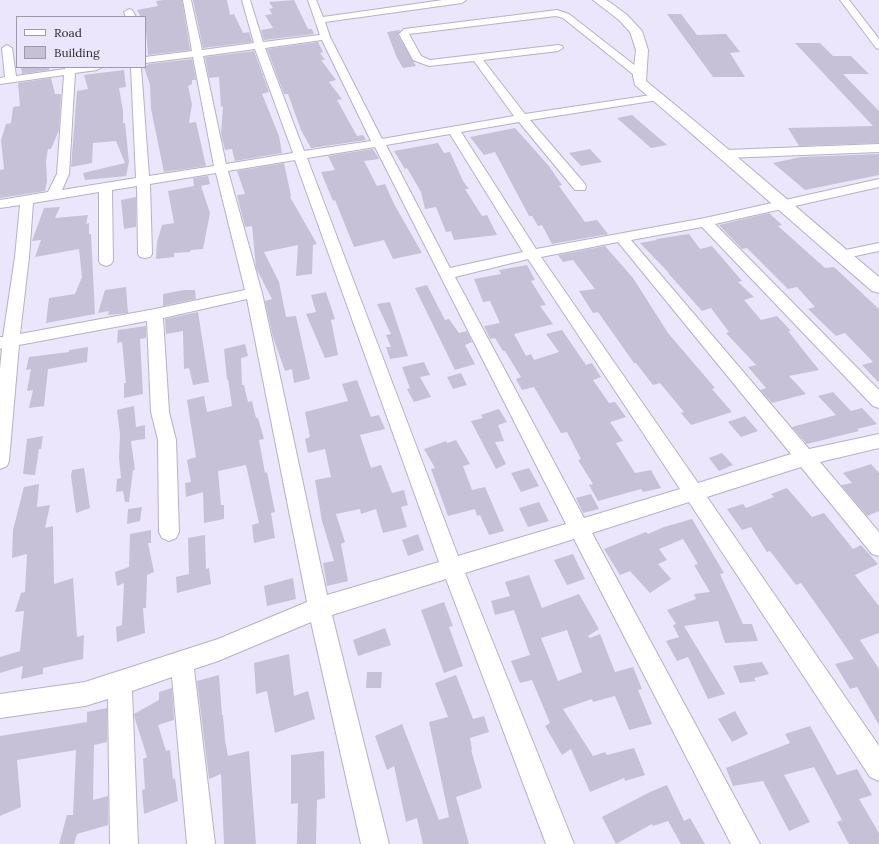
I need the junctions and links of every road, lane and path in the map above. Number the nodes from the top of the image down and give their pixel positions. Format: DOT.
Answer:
graph roads {
  1 [pos="187,0"];
  2 [pos="246,0"];
  3 [pos="312,0"];
  4 [pos="462,0"];
  5 [pos="598,0"];
  6 [pos="844,0"];
  7 [pos="401,4"];
  8 [pos="322,28"];
  9 [pos="877,40"];
  10 [pos="259,46"];
  11 [pos="7,48"];
  12 [pos="558,48"];
  13 [pos="199,53"];
  14 [pos="477,58"];
  15 [pos="146,60"];
  16 [pos="84,68"];
  17 [pos="136,68"];
  18 [pos="70,69"];
  19 [pos="638,73"];
  20 [pos="5,80"];
  21 [pos="658,97"];
  22 [pos="522,118"];
  23 [pos="453,129"];
  24 [pos="378,143"];
  25 [pos="879,148"];
  26 [pos="726,154"];
  27 [pos="300,156"];
  28 [pos="221,169"];
  29 [pos="143,181"];
  30 [pos="879,183"];
  31 [pos="105,187"];
  32 [pos="580,187"];
  33 [pos="53,195"];
  34 [pos="27,200"];
  35 [pos="0,204"];
  36 [pos="781,204"];
  37 [pos="705,222"];
  38 [pos="622,238"];
  39 [pos="879,247"];
  40 [pos="145,254"];
  41 [pos="532,254"];
  42 [pos="841,255"];
  43 [pos="106,261"];
  44 [pos="446,274"];
  45 [pos="879,287"];
  46 [pos="254,293"];
  47 [pos="155,314"];
  48 [pos="5,342"];
  49 [pos="879,401"];
  50 [pos="879,441"];
  51 [pos="804,458"];
  52 [pos="0,462"];
  53 [pos="693,492"];
  54 [pos="578,529"];
  55 [pos="169,532"];
  56 [pos="879,547"];
  57 [pos="452,568"];
  58 [pos="319,608"];
  59 [pos="182,663"];
  60 [pos="120,683"];
  61 [pos="0,706"];
  62 [pos="879,768"];
  63 [pos="124,844"];
  64 [pos="201,844"];
  65 [pos="375,844"];
  66 [pos="560,844"];
  67 [pos="746,844"];
  1 -- 13 [label="street"];
  2 -- 10 [label="street"];
  3 -- 8 [label="street"];
  4 -- 7 [label="street"];
  5 -- 19 [label="main road"];
  6 -- 9 [label="street"];
  7 -- 8 [label="street"];
  8 -- 10 [label="street"];
  8 -- 24 [label="street"];
  10 -- 13 [label="street"];
  10 -- 27 [label="street"];
  11 -- 20 [label="street"];
  12 -- 14 [label="street"];
  13 -- 15 [label="street"];
  13 -- 28 [label="street"];
  14 -- 19 [label="street"];
  14 -- 22 [label="street"];
  16 -- 18 [label="street"];
  17 -- 29 [label="street"];
  18 -- 20 [label="street"];
  18 -- 33 [label="street"];
  19 -- 21 [label="main road"];
  21 -- 22 [label="street"];
  21 -- 26 [label="main road"];
  22 -- 23 [label="street"];
  22 -- 32 [label="street"];
  23 -- 24 [label="street"];
  23 -- 41 [label="street"];
  24 -- 27 [label="street"];
  24 -- 44 [label="street"];
  25 -- 26 [label="street"];
  26 -- 36 [label="main road"];
  27 -- 28 [label="street"];
  27 -- 57 [label="street"];
  28 -- 29 [label="street"];
  28 -- 46 [label="street"];
  29 -- 31 [label="street"];
  29 -- 40 [label="street"];
  30 -- 36 [label="street"];
  31 -- 33 [label="street"];
  31 -- 43 [label="street"];
  33 -- 34 [label="street"];
  34 -- 35 [label="street"];
  34 -- 48 [label="street"];
  36 -- 37 [label="street"];
  36 -- 42 [label="main road"];
  37 -- 38 [label="street"];
  37 -- 49 [label="street"];
  38 -- 41 [label="street"];
  38 -- 51 [label="street"];
  39 -- 42 [label="street"];
  41 -- 44 [label="street"];
  41 -- 53 [label="street"];
  42 -- 45 [label="main road"];
  44 -- 54 [label="street"];
  46 -- 47 [label="street"];
  46 -- 58 [label="street"];
  47 -- 48 [label="street"];
  47 -- 55 [label="street"];
  48 -- 52 [label="street"];
  50 -- 51 [label="street"];
  51 -- 53 [label="street"];
  51 -- 56 [label="street"];
  53 -- 54 [label="street"];
  53 -- 62 [label="street"];
  54 -- 57 [label="street"];
  54 -- 67 [label="street"];
  57 -- 58 [label="street"];
  57 -- 66 [label="street"];
  58 -- 59 [label="street"];
  58 -- 65 [label="street"];
  59 -- 60 [label="street"];
  59 -- 64 [label="street"];
  60 -- 61 [label="street"];
  60 -- 63 [label="street"];
}
